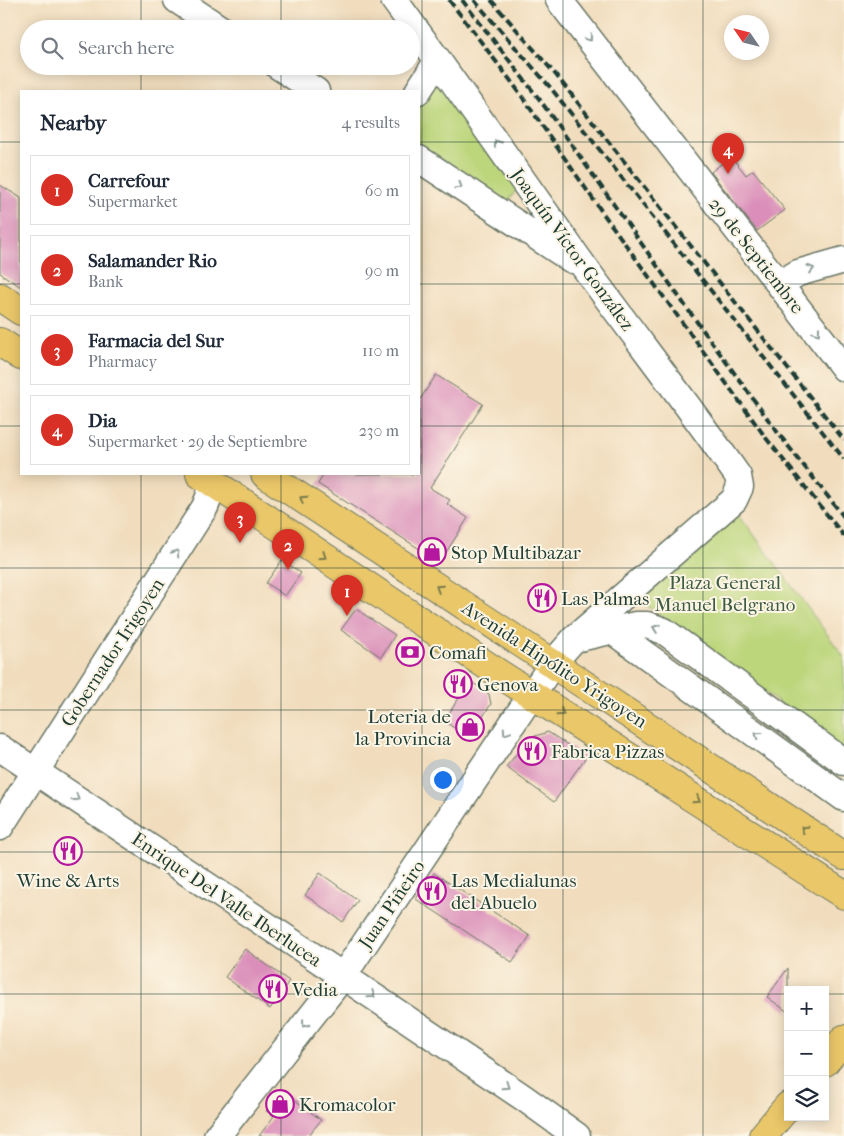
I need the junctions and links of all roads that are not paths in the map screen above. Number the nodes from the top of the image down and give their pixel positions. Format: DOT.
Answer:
graph roads {
  1 [pos="177,0"];
  2 [pos="394,0"];
  3 [pos="559,0"];
  4 [pos="207,20"];
  5 [pos="409,20"];
  6 [pos="420,35"];
  7 [pos="438,60"];
  8 [pos="292,75"];
  9 [pos="314,90"];
  10 [pos="419,90"];
  11 [pos="420,160"];
  12 [pos="844,260"];
  13 [pos="586,268"];
  14 [pos="780,284"];
  15 [pos="0,297"];
  16 [pos="20,310"];
  17 [pos="0,342"];
  18 [pos="20,355"];
  19 [pos="844,368"];
  20 [pos="267,475"];
  21 [pos="207,476"];
  22 [pos="734,500"];
  23 [pos="611,630"];
  24 [pos="575,638"];
  25 [pos="553,663"];
  26 [pos="531,694"];
  27 [pos="0,748"];
  28 [pos="844,762"];
  29 [pos="36,771"];
  30 [pos="844,798"];
  31 [pos="0,827"];
  32 [pos="844,856"];
  33 [pos="844,895"];
  34 [pos="343,976"];
  35 [pos="844,1039"];
  36 [pos="829,1057"];
  37 [pos="784,1111"];
  38 [pos="217,1136"];
  39 [pos="577,1136"];
  40 [pos="763,1136"];
  1 -- 4 [label="street"];
  2 -- 5 [label="street, Joaquín Víctor González"];
  3 -- 14 [label="street, 29 de Septiembre, one-way"];
  6 -- 7 [label="street, Joaquín Víctor González"];
  7 -- 10 [label="street"];
  13 -- 7 [label="street, Joaquín Víctor González, one-way"];
  8 -- 9 [label="street"];
  11 -- 13 [label="street, one-way"];
  14 -- 12 [label="street, one-way"];
  13 -- 22 [label="street, Joaquín Víctor González"];
  14 -- 19 [label="street, 29 de Septiembre, one-way"];
  15 -- 16 [label="main road"];
  17 -- 18 [label="main road"];
  25 -- 20 [label="main road, Avenida Hipólito Yrigoyen, one-way"];
  21 -- 26 [label="main road, Avenida Hipólito Yrigoyen, one-way"];
  29 -- 21 [label="street, Gobernador Irigoyen, one-way"];
  22 -- 24 [label="street, Juan Piñeiro"];
  23 -- 24 [label="street"];
  28 -- 23 [label="street, one-way"];
  30 -- 23 [label="street, one-way"];
  24 -- 25 [label="street, Juan Piñeiro"];
  25 -- 26 [label="street, Juan Piñeiro"];
  32 -- 25 [label="main road, Avenida Hipólito Yrigoyen, one-way"];
  26 -- 33 [label="main road, Avenida Hipólito Yrigoyen, one-way"];
  26 -- 34 [label="street, Juan Piñeiro, one-way"];
  27 -- 29 [label="street, Enrique Del Valle Iberlucea"];
  29 -- 31 [label="street, Gobernador Irigoyen"];
  29 -- 34 [label="street, Enrique Del Valle Iberlucea, one-way"];
  34 -- 38 [label="street, Juan Piñeiro, one-way"];
  34 -- 39 [label="street, Enrique Del Valle Iberlucea, one-way"];
  35 -- 36 [label="main road"];
  37 -- 40 [label="main road"];
}
